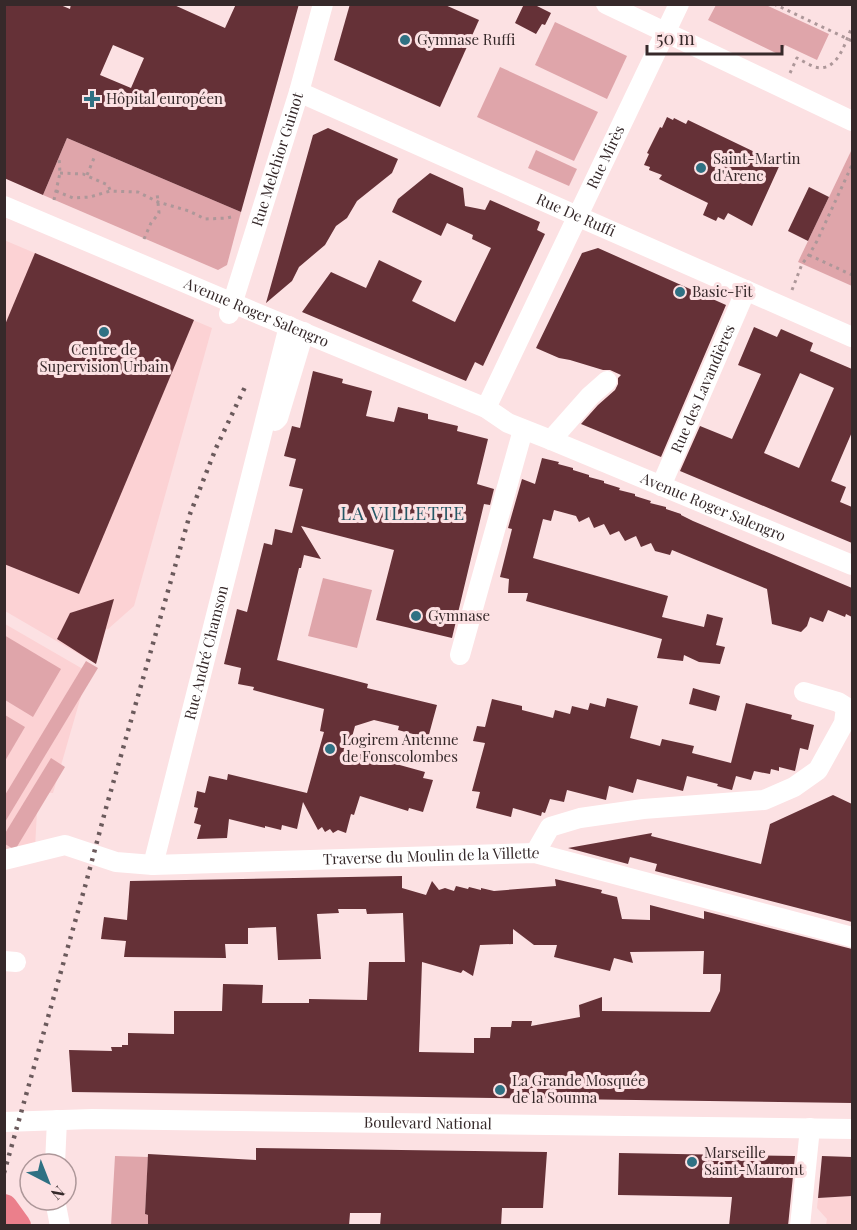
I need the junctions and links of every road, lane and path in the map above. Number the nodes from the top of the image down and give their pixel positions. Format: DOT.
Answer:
graph roads {
  1 [pos="324,4"];
  2 [pos="606,4"];
  3 [pos="678,4"];
  4 [pos="774,4"];
  5 [pos="852,27"];
  6 [pos="665,32"];
  7 [pos="847,38"];
  8 [pos="852,41"];
  9 [pos="797,58"];
  10 [pos="299,92"];
  11 [pos="852,121"];
  12 [pos="59,157"];
  13 [pos="94,158"];
  14 [pos="852,165"];
  15 [pos="60,173"];
  16 [pos="851,173"];
  17 [pos="87,176"];
  18 [pos="56,191"];
  19 [pos="110,191"];
  20 [pos="157,192"];
  21 [pos="54,200"];
  22 [pos="158,201"];
  23 [pos="4,206"];
  24 [pos="234,216"];
  25 [pos="577,216"];
  26 [pos="4,218"];
  27 [pos="144,239"];
  28 [pos="809,255"];
  29 [pos="852,275"];
  30 [pos="746,290"];
  31 [pos="786,307"];
  32 [pos="232,308"];
  33 [pos="294,335"];
  34 [pos="852,337"];
  35 [pos="607,381"];
  36 [pos="486,408"];
  37 [pos="516,427"];
  38 [pos="551,440"];
  39 [pos="661,486"];
  40 [pos="852,565"];
  41 [pos="460,655"];
  42 [pos="804,692"];
  43 [pos="535,853"];
  44 [pos="4,860"];
  45 [pos="153,865"];
  46 [pos="852,937"];
  47 [pos="57,1120"];
  48 [pos="4,1122"];
  49 [pos="810,1128"];
  50 [pos="852,1129"];
  51 [pos="56,1152"];
  52 [pos="4,1208"];
  53 [pos="17,1226"];
  54 [pos="800,1226"];
  1 -- 10 [label="street, Rue Melchior Guinot"];
  2 -- 6 [label="street"];
  3 -- 6 [label="street, Rue Mirès"];
  4 -- 7 [label="path"];
  5 -- 7 [label="path"];
  6 -- 11 [label="street"];
  6 -- 25 [label="street, Rue Mirès"];
  7 -- 8 [label="path"];
  7 -- 9 [label="path"];
  10 -- 25 [label="street, Rue De Ruffi"];
  10 -- 32 [label="street, Rue Melchior Guinot"];
  12 -- 15 [label="path"];
  13 -- 17 [label="path"];
  14 -- 16 [label="path"];
  15 -- 17 [label="path"];
  15 -- 18 [label="path"];
  16 -- 28 [label="path"];
  17 -- 19 [label="path"];
  18 -- 19 [label="path"];
  18 -- 21 [label="path"];
  19 -- 22 [label="path"];
  20 -- 22 [label="path"];
  22 -- 24 [label="path"];
  22 -- 27 [label="path"];
  23 -- 32 [label="street, Avenue Roger Salengro"];
  25 -- 30 [label="street, Rue De Ruffi"];
  25 -- 36 [label="street, Rue Mirès"];
  26 -- 32 [label="street, Avenue Roger Salengro"];
  28 -- 29 [label="path"];
  28 -- 31 [label="path"];
  30 -- 31 [label="street, Rue De Ruffi"];
  30 -- 39 [label="street, Rue des Lavandières"];
  31 -- 34 [label="street, Rue De Ruffi"];
  32 -- 33 [label="street, Avenue Roger Salengro"];
  33 -- 36 [label="street, Avenue Roger Salengro"];
  33 -- 37 [label="street, Avenue Roger Salengro"];
  33 -- 45 [label="street, Rue André Chamson"];
  35 -- 38 [label="street"];
  36 -- 37 [label="street, Avenue Roger Salengro"];
  37 -- 38 [label="street, Avenue Roger Salengro"];
  37 -- 41 [label="street"];
  38 -- 39 [label="street, Avenue Roger Salengro"];
  39 -- 40 [label="street, Avenue Roger Salengro"];
  42 -- 43 [label="street"];
  43 -- 45 [label="street, Traverse du Moulin de la Villette"];
  43 -- 46 [label="street, Traverse du Moulin de la Villette"];
  44 -- 45 [label="street, Traverse du Moulin de la Villette"];
  47 -- 48 [label="street, Boulevard National"];
  47 -- 49 [label="street, Boulevard National"];
  47 -- 51 [label="street"];
  49 -- 50 [label="street, Boulevard National"];
  49 -- 54 [label="street"];
  52 -- 53 [label="highway"];
}
